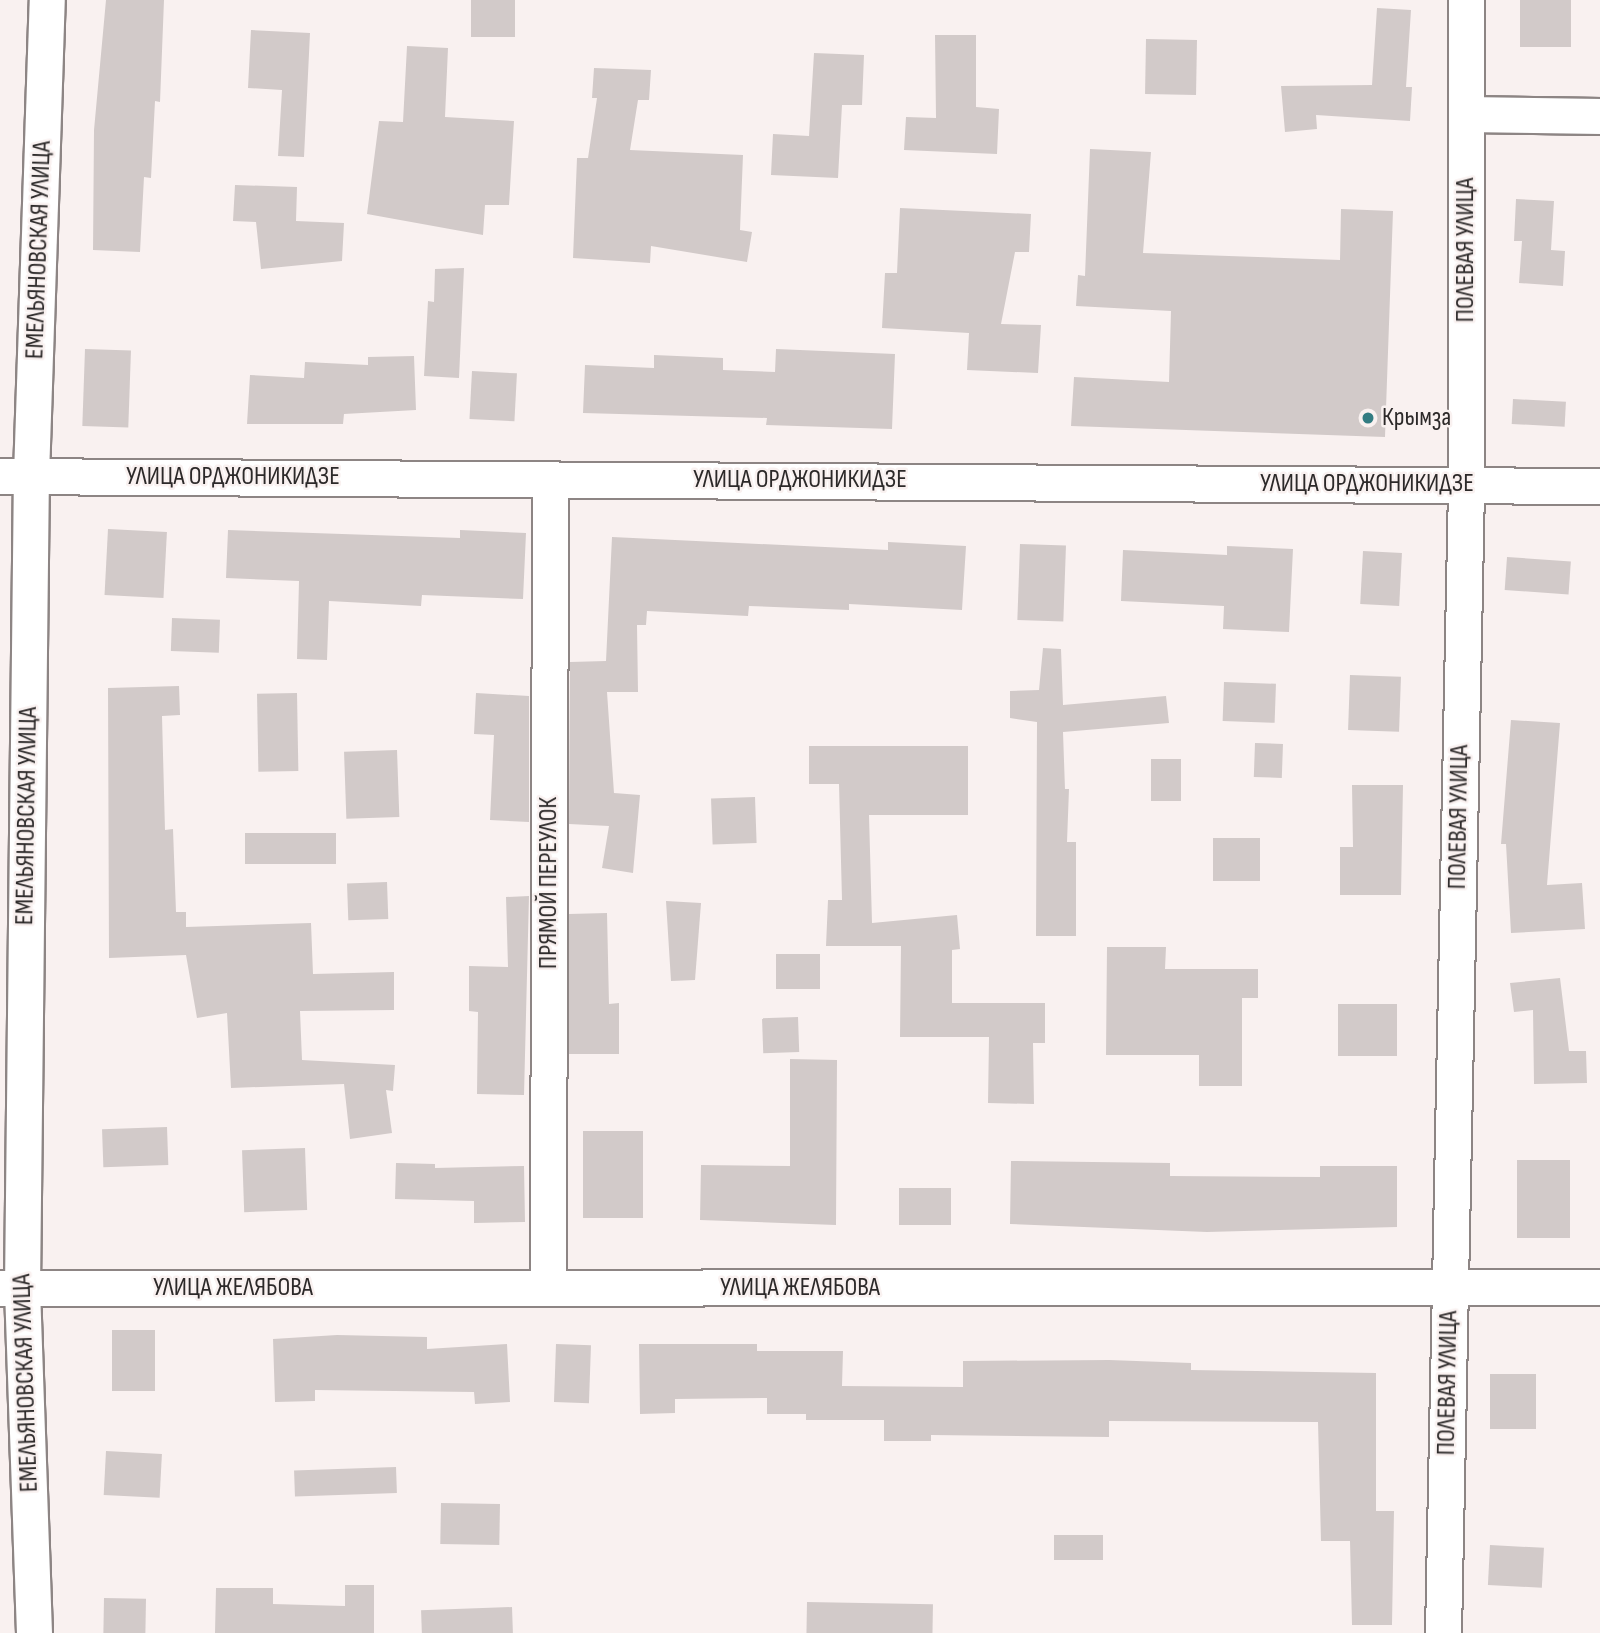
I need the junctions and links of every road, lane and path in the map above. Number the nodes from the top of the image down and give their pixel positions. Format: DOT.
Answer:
graph roads {
  1 [pos="47,0"];
  2 [pos="1466,0"];
  3 [pos="1466,114"];
  4 [pos="1600,116"];
  5 [pos="16,476"];
  6 [pos="550,479"];
  7 [pos="1466,485"];
  8 [pos="1600,486"];
  9 [pos="1600,1287"];
  10 [pos="11,1288"];
  11 [pos="548,1288"];
  12 [pos="1449,1288"];
  13 [pos="34,1633"];
  14 [pos="1443,1633"];
  1 -- 5 [label="street, ЕМЕЛЬЯНОВСКАЯ УЛИЦА"];
  2 -- 3 [label="street, ПОЛЕВАЯ УЛИЦА"];
  3 -- 4 [label="street"];
  3 -- 7 [label="street, ПОЛЕВАЯ УЛИЦА"];
  5 -- 6 [label="street, УЛИЦА ОРДЖОНИКИДЗЕ"];
  5 -- 10 [label="street, ЕМЕЛЬЯНОВСКАЯ УЛИЦА"];
  6 -- 7 [label="street, УЛИЦА ОРДЖОНИКИДЗЕ"];
  6 -- 11 [label="street, ПРЯМОЙ ПЕРЕУЛОК"];
  7 -- 8 [label="street, УЛИЦА ОРДЖОНИКИДЗЕ"];
  7 -- 12 [label="street, ПОЛЕВАЯ УЛИЦА"];
  9 -- 12 [label="street, УЛИЦА ЖЕЛЯБОВА"];
  10 -- 11 [label="street, УЛИЦА ЖЕЛЯБОВА"];
  10 -- 13 [label="street, ЕМЕЛЬЯНОВСКАЯ УЛИЦА"];
  11 -- 12 [label="street, УЛИЦА ЖЕЛЯБОВА"];
  12 -- 14 [label="street, ПОЛЕВАЯ УЛИЦА"];
}
